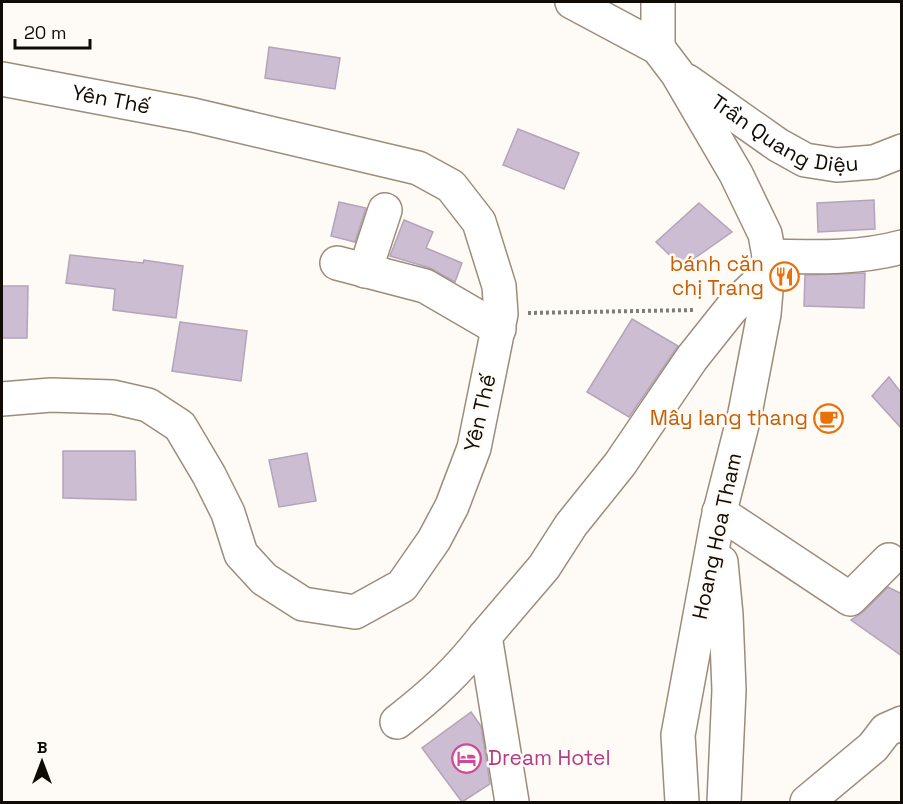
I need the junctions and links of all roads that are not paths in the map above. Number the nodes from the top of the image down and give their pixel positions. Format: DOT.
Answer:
graph roads {
  1 [pos="572,2"];
  2 [pos="658,2"];
  3 [pos="667,61"];
  4 [pos="2,78"];
  5 [pos="902,151"];
  6 [pos="385,210"];
  7 [pos="901,248"];
  8 [pos="768,265"];
  9 [pos="500,322"];
  10 [pos="2,399"];
  11 [pos="718,518"];
  12 [pos="889,560"];
  13 [pos="485,636"];
  14 [pos="397,722"];
  15 [pos="902,723"];
  16 [pos="512,802"];
  17 [pos="682,802"];
  18 [pos="724,802"];
  19 [pos="807,802"];
  1 -- 3 [label="street, Trần Quang Diệu"];
  2 -- 3 [label="street"];
  3 -- 5 [label="street, Trần Quang Diệu"];
  3 -- 8 [label="street, Hoang Hoa Tham"];
  4 -- 9 [label="street, Yên Thế"];
  6 -- 9 [label="street"];
  7 -- 8 [label="street"];
  8 -- 11 [label="street, Hoang Hoa Tham"];
  8 -- 13 [label="street"];
  9 -- 10 [label="street, Yên Thế"];
  11 -- 12 [label="street"];
  11 -- 17 [label="street, Hoang Hoa Tham"];
  11 -- 18 [label="street"];
  13 -- 14 [label="street"];
  13 -- 16 [label="street"];
  15 -- 19 [label="street"];
}
